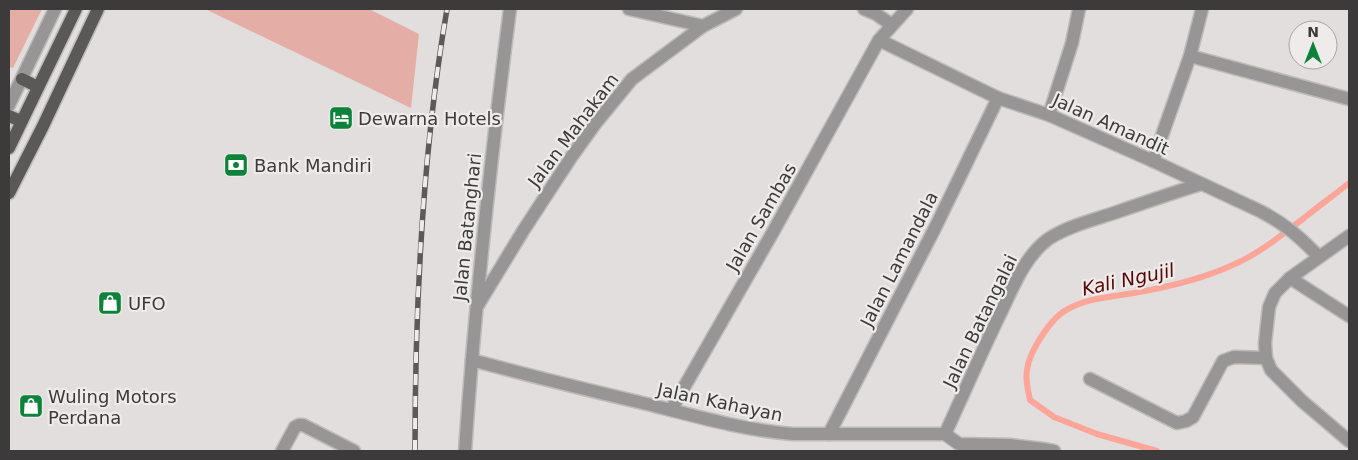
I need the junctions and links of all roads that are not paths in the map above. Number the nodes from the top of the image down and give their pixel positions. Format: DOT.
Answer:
graph roads {
  1 [pos="55,9"];
  2 [pos="76,9"];
  3 [pos="98,9"];
  4 [pos="510,9"];
  5 [pos="629,9"];
  6 [pos="736,9"];
  7 [pos="864,9"];
  8 [pos="907,9"];
  9 [pos="1079,9"];
  10 [pos="1202,9"];
  11 [pos="892,25"];
  12 [pos="703,26"];
  13 [pos="879,40"];
  14 [pos="1190,56"];
  15 [pos="22,79"];
  16 [pos="38,87"];
  17 [pos="998,98"];
  18 [pos="1349,99"];
  19 [pos="9,105"];
  20 [pos="1049,115"];
  21 [pos="9,116"];
  22 [pos="21,121"];
  23 [pos="9,148"];
  24 [pos="1153,161"];
  25 [pos="1201,184"];
  26 [pos="9,193"];
  27 [pos="1349,236"];
  28 [pos="1319,257"];
  29 [pos="1290,278"];
  30 [pos="476,308"];
  31 [pos="1349,316"];
  32 [pos="1266,358"];
  33 [pos="472,360"];
  34 [pos="1090,379"];
  35 [pos="671,410"];
  36 [pos="829,434"];
  37 [pos="945,434"];
  38 [pos="1349,441"];
  39 [pos="282,451"];
  40 [pos="354,451"];
  41 [pos="465,451"];
  42 [pos="1054,451"];
  1 -- 15 [label="street"];
  2 -- 16 [label="main road"];
  3 -- 26 [label="main road"];
  4 -- 30 [label="street, Jalan Batanghari"];
  5 -- 12 [label="street"];
  6 -- 12 [label="street, Jalan Mahakam"];
  7 -- 11 [label="street"];
  8 -- 11 [label="street, Jalan Sambas"];
  9 -- 20 [label="street"];
  10 -- 14 [label="street"];
  11 -- 13 [label="street, Jalan Sambas"];
  12 -- 30 [label="street, Jalan Mahakam"];
  13 -- 17 [label="street, Jalan Amandit"];
  13 -- 35 [label="street, Jalan Sambas"];
  14 -- 18 [label="street"];
  14 -- 24 [label="street"];
  15 -- 16 [label="main road"];
  15 -- 19 [label="street"];
  16 -- 22 [label="main road"];
  17 -- 20 [label="street, Jalan Amandit"];
  17 -- 36 [label="street, Jalan Lamandala"];
  20 -- 24 [label="street, Jalan Amandit"];
  21 -- 22 [label="main road"];
  22 -- 23 [label="main road"];
  24 -- 25 [label="street, Jalan Amandit"];
  25 -- 28 [label="street, Jalan Amandit"];
  25 -- 37 [label="street, Jalan Batangalai"];
  27 -- 28 [label="street"];
  28 -- 29 [label="street"];
  29 -- 31 [label="street"];
  29 -- 32 [label="street"];
  30 -- 33 [label="street, Jalan Batanghari"];
  32 -- 34 [label="street"];
  32 -- 38 [label="street"];
  33 -- 35 [label="street, Jalan Kahayan"];
  33 -- 41 [label="street"];
  35 -- 36 [label="street, Jalan Kahayan"];
  36 -- 37 [label="street, Jalan Kahayan"];
  37 -- 42 [label="street, Jalan Kahayan"];
  39 -- 40 [label="street"];
}
